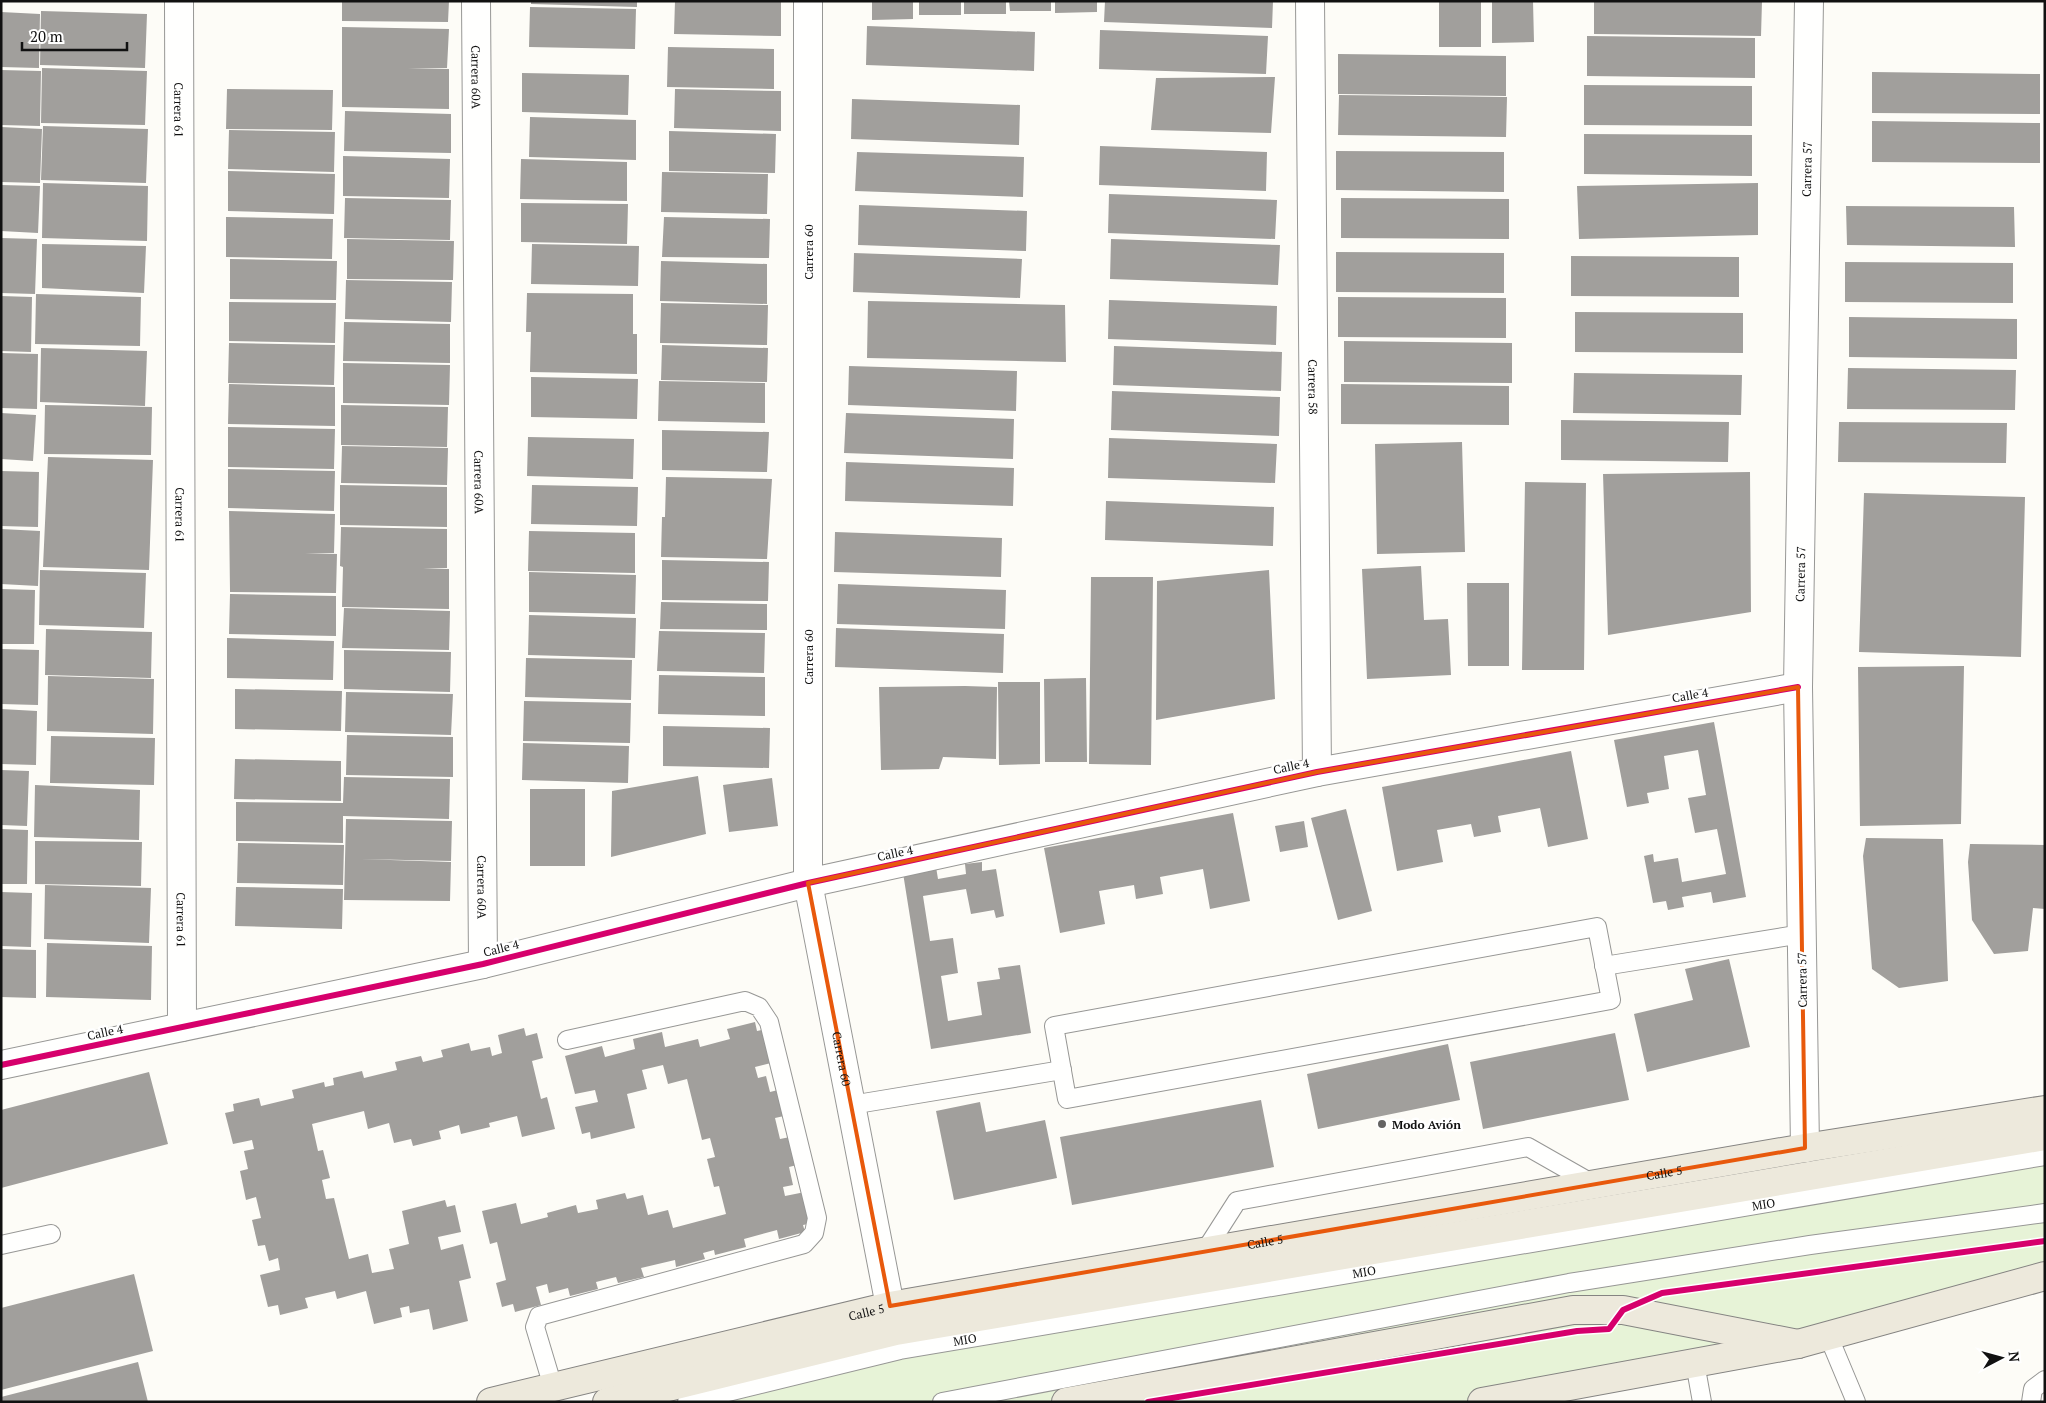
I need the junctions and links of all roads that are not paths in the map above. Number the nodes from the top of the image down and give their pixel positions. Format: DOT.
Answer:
graph roads {
  1 [pos="179,1"];
  2 [pos="476,1"];
  3 [pos="808,1"];
  4 [pos="1310,1"];
  5 [pos="1808,1"];
  6 [pos="1798,687"];
  7 [pos="1318,772"];
  8 [pos="808,883"];
  9 [pos="1802,934"];
  10 [pos="483,964"];
  11 [pos="1604,966"];
  12 [pos="182,1027"];
  13 [pos="567,1040"];
  14 [pos="1,1065"];
  15 [pos="1062,1070"];
  16 [pos="851,1106"];
  17 [pos="2045,1110"];
  18 [pos="2045,1136"];
  19 [pos="1805,1148"];
  20 [pos="2045,1156"];
  21 [pos="1593,1184"];
  22 [pos="2045,1213"];
  23 [pos="51,1234"];
  24 [pos="1,1245"];
  25 [pos="1205,1251"];
  26 [pos="2045,1276"];
  27 [pos="890,1306"];
  28 [pos="1828,1335"];
  29 [pos="1798,1344"];
  30 [pos="1695,1363"];
  31 [pos="2045,1380"];
  32 [pos="553,1387"];
  33 [pos="1515,1399"];
  34 [pos="491,1402"];
  35 [pos="607,1402"];
  36 [pos="687,1402"];
  37 [pos="942,1402"];
  38 [pos="1066,1402"];
  39 [pos="1482,1402"];
  40 [pos="1702,1402"];
  41 [pos="1856,1402"];
  42 [pos="2031,1402"];
  1 -- 12 [label="street, Carrera 61"];
  2 -- 10 [label="street, Carrera 60A"];
  3 -- 8 [label="street, Carrera 60"];
  4 -- 7 [label="street, Carrera 58"];
  5 -- 6 [label="street, Carrera 57"];
  6 -- 7 [label="street, Calle 4"];
  6 -- 9 [label="street, Carrera 57"];
  7 -- 8 [label="street, Calle 4"];
  8 -- 10 [label="street, Calle 4"];
  8 -- 16 [label="street, Carrera 60"];
  9 -- 11 [label="lane"];
  9 -- 19 [label="street, Carrera 57"];
  10 -- 12 [label="street, Calle 4"];
  11 -- 15 [label="lane"];
  11 -- 15 [label="lane"];
  12 -- 14 [label="street, Calle 4"];
  13 -- 32 [label="lane"];
  15 -- 16 [label="lane"];
  16 -- 27 [label="street, Carrera 60"];
  17 -- 19 [label="main road, Calle 5"];
  18 -- 35 [label="main road, Calle 5"];
  19 -- 21 [label="main road, Calle 5"];
  20 -- 36 [label="lane, MIO"];
  21 -- 25 [label="main road, Calle 5"];
  21 -- 25 [label="lane"];
  22 -- 37 [label="lane"];
  23 -- 24 [label="lane"];
  25 -- 27 [label="main road, Calle 5"];
  26 -- 28 [label="main road"];
  27 -- 32 [label="main road, Calle 5"];
  28 -- 29 [label="main road"];
  28 -- 41 [label="lane"];
  29 -- 30 [label="main road"];
  29 -- 38 [label="main road"];
  30 -- 33 [label="main road"];
  30 -- 40 [label="lane"];
  31 -- 42 [label="lane"];
  32 -- 34 [label="main road, Calle 5"];
  33 -- 39 [label="main road"];
}
